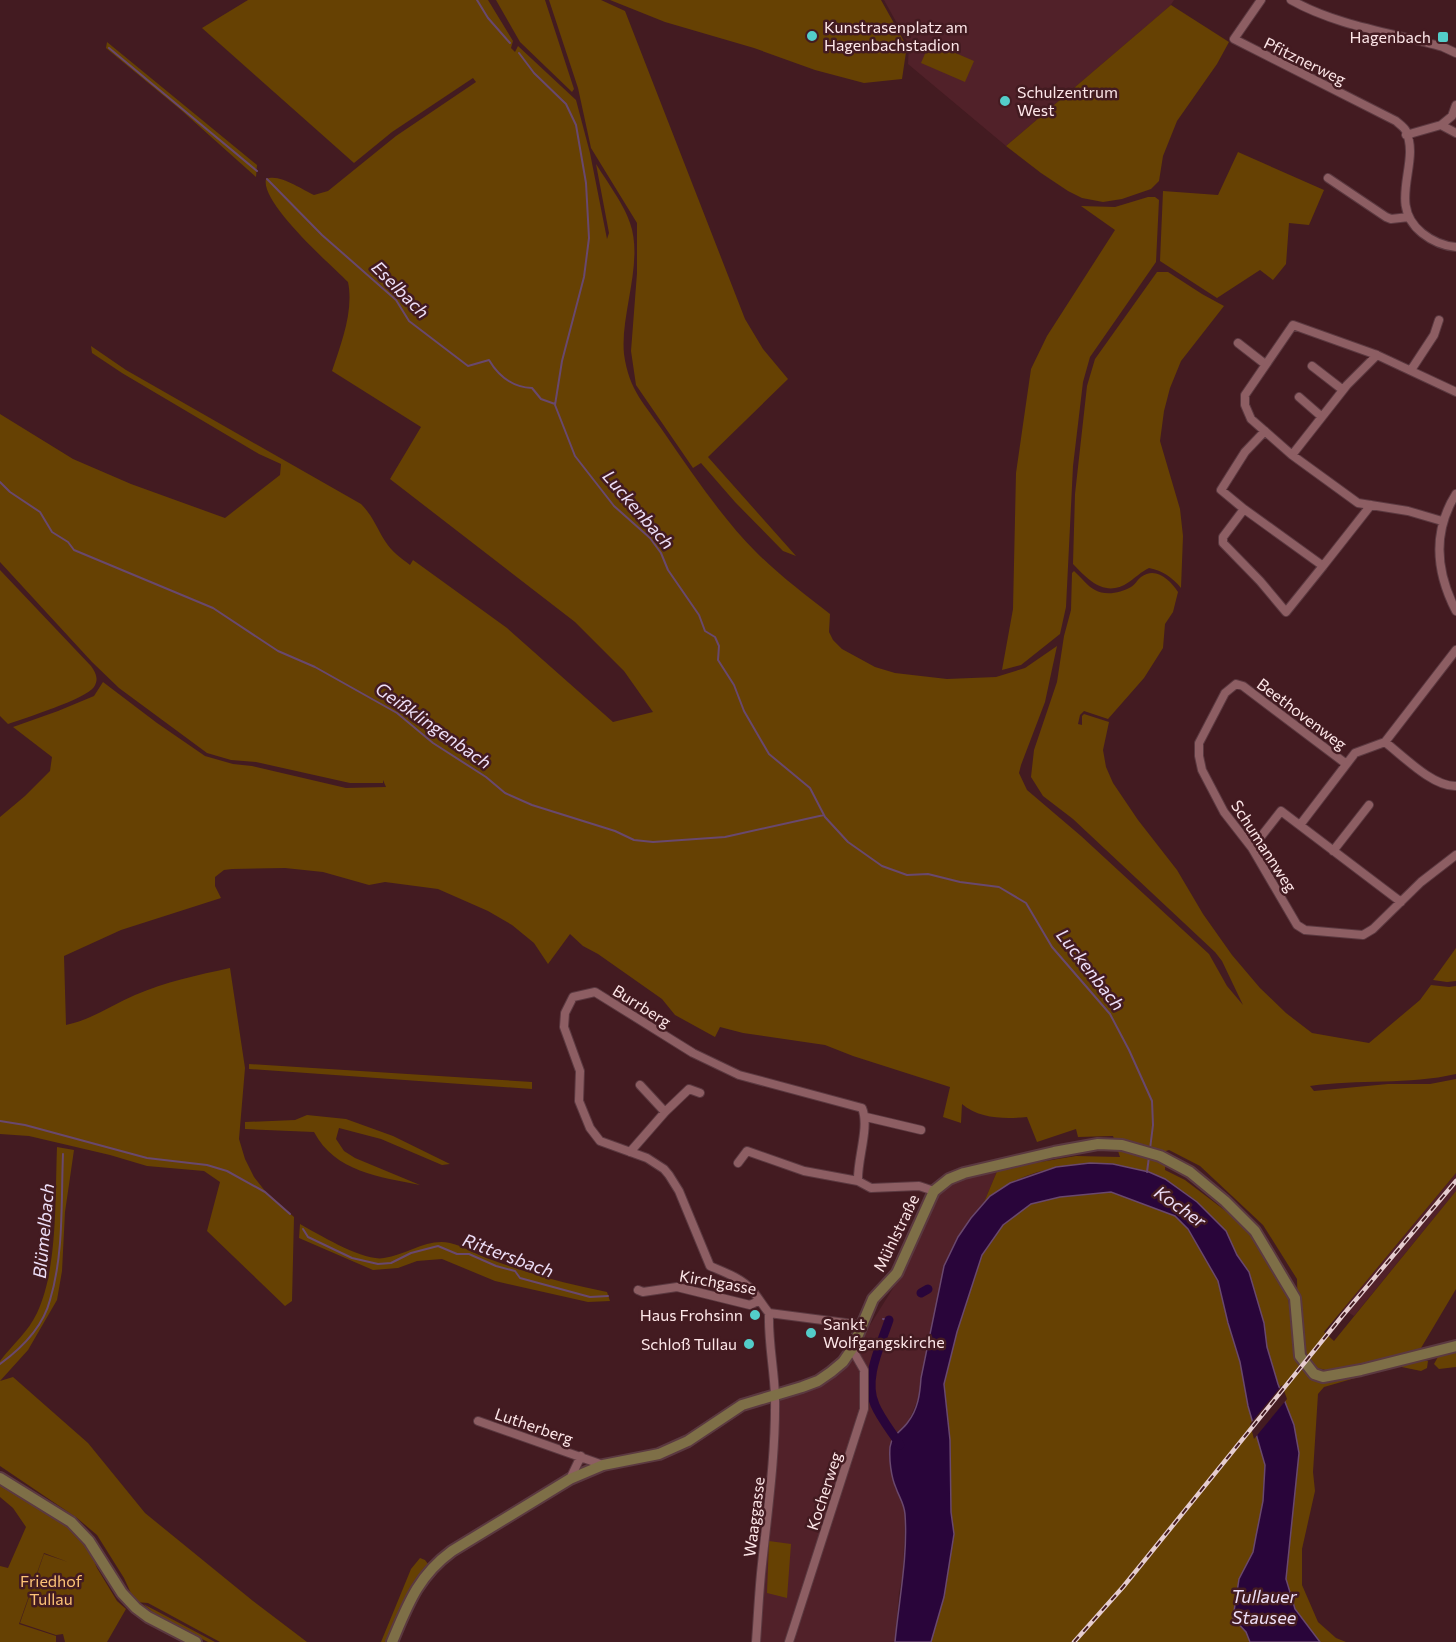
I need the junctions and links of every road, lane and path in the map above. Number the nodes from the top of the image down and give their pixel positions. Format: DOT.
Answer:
graph roads {
  1 [pos="1261,0"];
  2 [pos="1291,0"];
  3 [pos="1456,53"];
  4 [pos="1456,105"];
  5 [pos="1441,125"];
  6 [pos="1406,132"];
  7 [pos="1456,132"];
  8 [pos="1328,178"];
  9 [pos="1409,217"];
  10 [pos="1456,247"];
  11 [pos="1439,320"];
  12 [pos="1238,343"];
  13 [pos="1377,355"];
  14 [pos="1265,364"];
  15 [pos="1312,366"];
  16 [pos="1411,370"];
  17 [pos="1343,390"];
  18 [pos="1456,392"];
  19 [pos="1299,397"];
  20 [pos="1322,417"];
  21 [pos="1264,431"];
  22 [pos="1292,455"];
  23 [pos="1456,494"];
  24 [pos="1371,505"];
  25 [pos="1244,509"];
  26 [pos="1442,521"];
  27 [pos="1323,566"];
  28 [pos="1456,611"];
  29 [pos="1456,650"];
  30 [pos="1243,686"];
  31 [pos="1384,742"];
  32 [pos="1345,763"];
  33 [pos="1456,786"];
  34 [pos="1369,805"];
  35 [pos="1300,825"];
  36 [pos="1252,848"];
  37 [pos="1334,851"];
  38 [pos="1456,855"];
  39 [pos="1401,902"];
  40 [pos="640,1085"];
  41 [pos="700,1093"];
  42 [pos="664,1112"];
  43 [pos="866,1117"];
  44 [pos="921,1130"];
  45 [pos="630,1152"];
  46 [pos="738,1163"];
  47 [pos="858,1181"];
  48 [pos="934,1191"];
  49 [pos="638,1290"];
  50 [pos="758,1301"];
  51 [pos="769,1313"];
  52 [pos="861,1325"];
  53 [pos="1456,1346"];
  54 [pos="852,1348"];
  55 [pos="775,1395"];
  56 [pos="478,1421"];
  57 [pos="582,1456"];
  58 [pos="603,1465"];
  59 [pos="0,1478"];
  60 [pos="570,1479"];
  61 [pos="196,1642"];
  62 [pos="392,1642"];
  63 [pos="756,1642"];
  64 [pos="789,1642"];
  1 -- 6 [label="street, Pfitznerweg"];
  2 -- 3 [label="street"];
  4 -- 5 [label="street"];
  5 -- 6 [label="street"];
  5 -- 7 [label="street"];
  6 -- 9 [label="street"];
  8 -- 9 [label="street"];
  9 -- 10 [label="street"];
  11 -- 16 [label="street"];
  12 -- 14 [label="street"];
  13 -- 14 [label="street"];
  13 -- 16 [label="street"];
  13 -- 17 [label="street"];
  14 -- 21 [label="street"];
  15 -- 17 [label="street"];
  16 -- 18 [label="street"];
  17 -- 20 [label="street"];
  19 -- 20 [label="street"];
  20 -- 22 [label="street"];
  21 -- 22 [label="street"];
  21 -- 25 [label="street"];
  22 -- 24 [label="street"];
  23 -- 26 [label="street"];
  24 -- 26 [label="street"];
  24 -- 27 [label="street"];
  25 -- 27 [label="street"];
  25 -- 27 [label="street"];
  26 -- 28 [label="street"];
  29 -- 31 [label="street"];
  30 -- 32 [label="street, Beethovenweg"];
  30 -- 36 [label="street, Schumannweg"];
  31 -- 32 [label="street, Beethovenweg"];
  31 -- 33 [label="street"];
  32 -- 35 [label="street, Beethovenweg"];
  34 -- 37 [label="street"];
  35 -- 36 [label="street"];
  35 -- 37 [label="street"];
  36 -- 39 [label="street, Schumannweg"];
  37 -- 39 [label="street"];
  38 -- 39 [label="street, Schumannweg"];
  40 -- 42 [label="street"];
  41 -- 42 [label="street"];
  42 -- 45 [label="street"];
  43 -- 44 [label="street, Burrberg"];
  43 -- 45 [label="street, Burrberg"];
  43 -- 47 [label="street"];
  45 -- 50 [label="street, Burrberg"];
  46 -- 47 [label="street"];
  47 -- 48 [label="street"];
  48 -- 52 [label="street, Mühlstraße"];
  48 -- 53 [label="street, Mühlstraße"];
  49 -- 50 [label="street, Kirchgasse"];
  50 -- 51 [label="street, Kirchgasse"];
  51 -- 52 [label="street, Kirchgasse"];
  51 -- 55 [label="street, Waaggasse"];
  52 -- 54 [label="street, Mühlstraße"];
  54 -- 55 [label="street, Mühlstraße"];
  54 -- 64 [label="street, Kocherweg"];
  55 -- 58 [label="street, Mühlstraße"];
  55 -- 63 [label="street, Waaggasse"];
  56 -- 57 [label="street, Lutherberg"];
  57 -- 58 [label="street, Lutherberg"];
  57 -- 60 [label="street"];
  58 -- 60 [label="street, Mühlstraße"];
  59 -- 61 [label="street"];
  60 -- 62 [label="street, Mühlstraße"];
}
